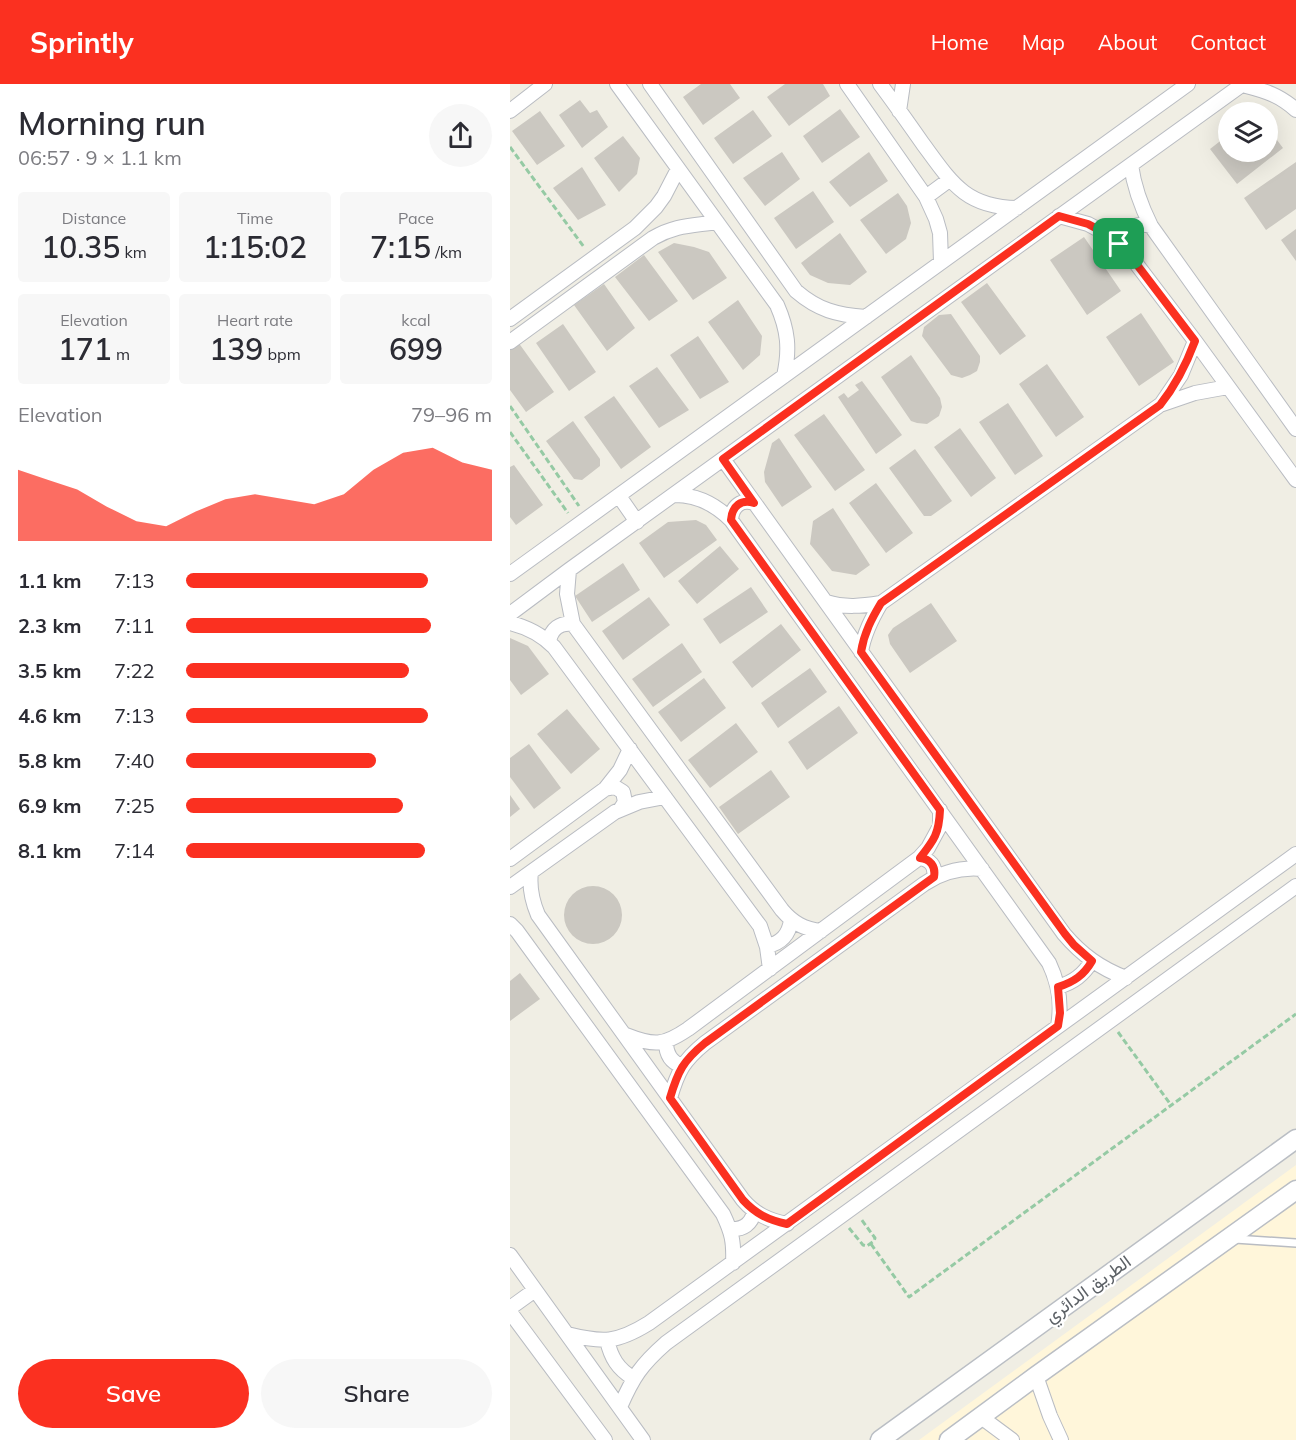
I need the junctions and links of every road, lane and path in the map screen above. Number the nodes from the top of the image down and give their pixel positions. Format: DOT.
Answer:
graph roads {
  1 [pos="617,84"];
  2 [pos="650,84"];
  3 [pos="847,84"];
  4 [pos="880,84"];
  5 [pos="903,84"];
  6 [pos="1188,84"];
  7 [pos="1242,84"];
  8 [pos="547,85"];
  9 [pos="1290,96"];
  10 [pos="1296,110"];
  11 [pos="510,111"];
  12 [pos="899,111"];
  13 [pos="678,123"];
  14 [pos="656,138"];
  15 [pos="510,147"];
  16 [pos="1131,165"];
  17 [pos="678,169"];
  18 [pos="949,180"];
  19 [pos="926,197"];
  20 [pos="1017,207"];
  21 [pos="1059,216"];
  22 [pos="717,222"];
  23 [pos="1151,226"];
  24 [pos="1119,244"];
  25 [pos="593,259"];
  26 [pos="941,262"];
  27 [pos="796,291"];
  28 [pos="777,305"];
  29 [pos="866,317"];
  30 [pos="510,319"];
  31 [pos="1195,341"];
  32 [pos="510,342"];
  33 [pos="784,376"];
  34 [pos="1228,387"];
  35 [pos="1160,405"];
  36 [pos="510,406"];
  37 [pos="1296,429"];
  38 [pos="510,432"];
  39 [pos="723,459"];
  40 [pos="1296,480"];
  41 [pos="675,495"];
  42 [pos="618,496"];
  43 [pos="754,503"];
  44 [pos="731,520"];
  45 [pos="582,522"];
  46 [pos="637,522"];
  47 [pos="569,570"];
  48 [pos="510,574"];
  49 [pos="826,602"];
  50 [pos="881,603"];
  51 [pos="510,614"];
  52 [pos="510,623"];
  53 [pos="573,624"];
  54 [pos="549,642"];
  55 [pos="861,652"];
  56 [pos="630,749"];
  57 [pos="605,789"];
  58 [pos="665,797"];
  59 [pos="620,810"];
  60 [pos="940,810"];
  61 [pos="1296,854"];
  62 [pos="510,858"];
  63 [pos="920,858"];
  64 [pos="982,869"];
  65 [pos="531,872"];
  66 [pos="934,877"];
  67 [pos="1296,886"];
  68 [pos="510,887"];
  69 [pos="538,915"];
  70 [pos="791,920"];
  71 [pos="514,928"];
  72 [pos="821,932"];
  73 [pos="767,946"];
  74 [pos="1092,961"];
  75 [pos="770,969"];
  76 [pos="1125,978"];
  77 [pos="1058,987"];
  78 [pos="1296,1014"];
  79 [pos="1110,1021"];
  80 [pos="1058,1026"];
  81 [pos="624,1034"];
  82 [pos="666,1042"];
  83 [pos="682,1066"];
  84 [pos="962,1096"];
  85 [pos="670,1098"];
  86 [pos="1171,1106"];
  87 [pos="977,1118"];
  88 [pos="1296,1139"];
  89 [pos="1296,1190"];
  90 [pos="853,1208"];
  91 [pos="754,1211"];
  92 [pos="841,1217"];
  93 [pos="787,1224"];
  94 [pos="730,1229"];
  95 [pos="1229,1239"];
  96 [pos="1296,1243"];
  97 [pos="871,1244"];
  98 [pos="510,1255"];
  99 [pos="733,1263"];
  100 [pos="535,1290"];
  101 [pos="510,1310"];
  102 [pos="567,1334"];
  103 [pos="607,1341"];
  104 [pos="1036,1376"];
  105 [pos="633,1378"];
  106 [pos="620,1407"];
  107 [pos="981,1417"];
  108 [pos="604,1440"];
  109 [pos="644,1440"];
  110 [pos="880,1440"];
  111 [pos="949,1440"];
  112 [pos="1012,1440"];
  113 [pos="1061,1440"];
  1 -- 14 [label="street"];
  2 -- 13 [label="street"];
  3 -- 19 [label="street"];
  4 -- 12 [label="street"];
  5 -- 12 [label="street"];
  6 -- 20 [label="street"];
  7 -- 9 [label="street"];
  7 -- 16 [label="street"];
  8 -- 11 [label="street"];
  9 -- 10 [label="street"];
  12 -- 18 [label="street"];
  13 -- 14 [label="street"];
  13 -- 27 [label="street"];
  14 -- 17 [label="street"];
  15 -- 25 [label="path"];
  16 -- 21 [label="street"];
  16 -- 23 [label="street"];
  17 -- 22 [label="street"];
  17 -- 25 [label="street"];
  18 -- 19 [label="street"];
  18 -- 20 [label="street"];
  19 -- 26 [label="street"];
  20 -- 26 [label="street"];
  21 -- 24 [label="street"];
  21 -- 39 [label="street"];
  22 -- 28 [label="street"];
  22 -- 32 [label="street"];
  23 -- 24 [label="street"];
  23 -- 37 [label="street"];
  24 -- 31 [label="street"];
  25 -- 30 [label="street"];
  26 -- 29 [label="street"];
  27 -- 28 [label="street"];
  27 -- 29 [label="street"];
  28 -- 33 [label="street"];
  29 -- 33 [label="street"];
  31 -- 34 [label="street"];
  31 -- 35 [label="street"];
  33 -- 42 [label="street"];
  34 -- 35 [label="street"];
  34 -- 40 [label="street"];
  35 -- 50 [label="street"];
  36 -- 45 [label="path"];
  38 -- 45 [label="path"];
  39 -- 41 [label="street"];
  39 -- 43 [label="street"];
  41 -- 44 [label="street"];
  41 -- 46 [label="street"];
  42 -- 45 [label="street"];
  42 -- 46 [label="street"];
  43 -- 44 [label="street"];
  43 -- 49 [label="street"];
  44 -- 60 [label="street"];
  45 -- 48 [label="street"];
  46 -- 47 [label="street"];
  47 -- 51 [label="street"];
  47 -- 53 [label="street"];
  49 -- 50 [label="street"];
  49 -- 55 [label="street"];
  50 -- 55 [label="street"];
  52 -- 54 [label="street"];
  53 -- 54 [label="street"];
  53 -- 70 [label="street"];
  54 -- 56 [label="street"];
  55 -- 74 [label="street"];
  56 -- 57 [label="street"];
  56 -- 58 [label="street"];
  57 -- 59 [label="street"];
  57 -- 62 [label="street"];
  58 -- 59 [label="street"];
  58 -- 73 [label="street"];
  59 -- 65 [label="street"];
  60 -- 63 [label="street"];
  60 -- 64 [label="street"];
  61 -- 76 [label="street"];
  63 -- 66 [label="street"];
  63 -- 72 [label="street"];
  64 -- 66 [label="street"];
  64 -- 77 [label="street"];
  65 -- 68 [label="street"];
  65 -- 69 [label="street"];
  66 -- 83 [label="street"];
  67 -- 79 [label="street"];
  69 -- 71 [label="street"];
  69 -- 81 [label="street"];
  70 -- 72 [label="street"];
  70 -- 73 [label="street"];
  71 -- 94 [label="street"];
  72 -- 75 [label="street"];
  73 -- 75 [label="street"];
  74 -- 76 [label="street"];
  74 -- 77 [label="street"];
  75 -- 82 [label="street"];
  76 -- 80 [label="street"];
  77 -- 80 [label="street"];
  78 -- 86 [label="path"];
  79 -- 86 [label="path"];
  79 -- 87 [label="street"];
  80 -- 84 [label="street"];
  81 -- 82 [label="street"];
  81 -- 85 [label="street"];
  82 -- 83 [label="street"];
  83 -- 85 [label="street"];
  84 -- 87 [label="street"];
  84 -- 93 [label="street"];
  85 -- 91 [label="street"];
  86 -- 97 [label="path"];
  87 -- 90 [label="street"];
  88 -- 110 [label="main road, الطريق الدائري"];
  89 -- 95 [label="main road"];
  90 -- 92 [label="street"];
  90 -- 97 [label="path"];
  91 -- 93 [label="street"];
  91 -- 94 [label="street"];
  92 -- 97 [label="path"];
  92 -- 105 [label="street"];
  93 -- 99 [label="street"];
  94 -- 99 [label="street"];
  95 -- 96 [label="lane"];
  95 -- 104 [label="main road"];
  98 -- 100 [label="street"];
  99 -- 103 [label="street"];
  100 -- 101 [label="street"];
  100 -- 102 [label="street"];
  101 -- 108 [label="street"];
  102 -- 103 [label="street"];
  102 -- 106 [label="street"];
  103 -- 105 [label="street"];
  104 -- 107 [label="main road"];
  104 -- 113 [label="street"];
  105 -- 106 [label="street"];
  106 -- 109 [label="street"];
  107 -- 111 [label="main road"];
  107 -- 112 [label="street"];
}
